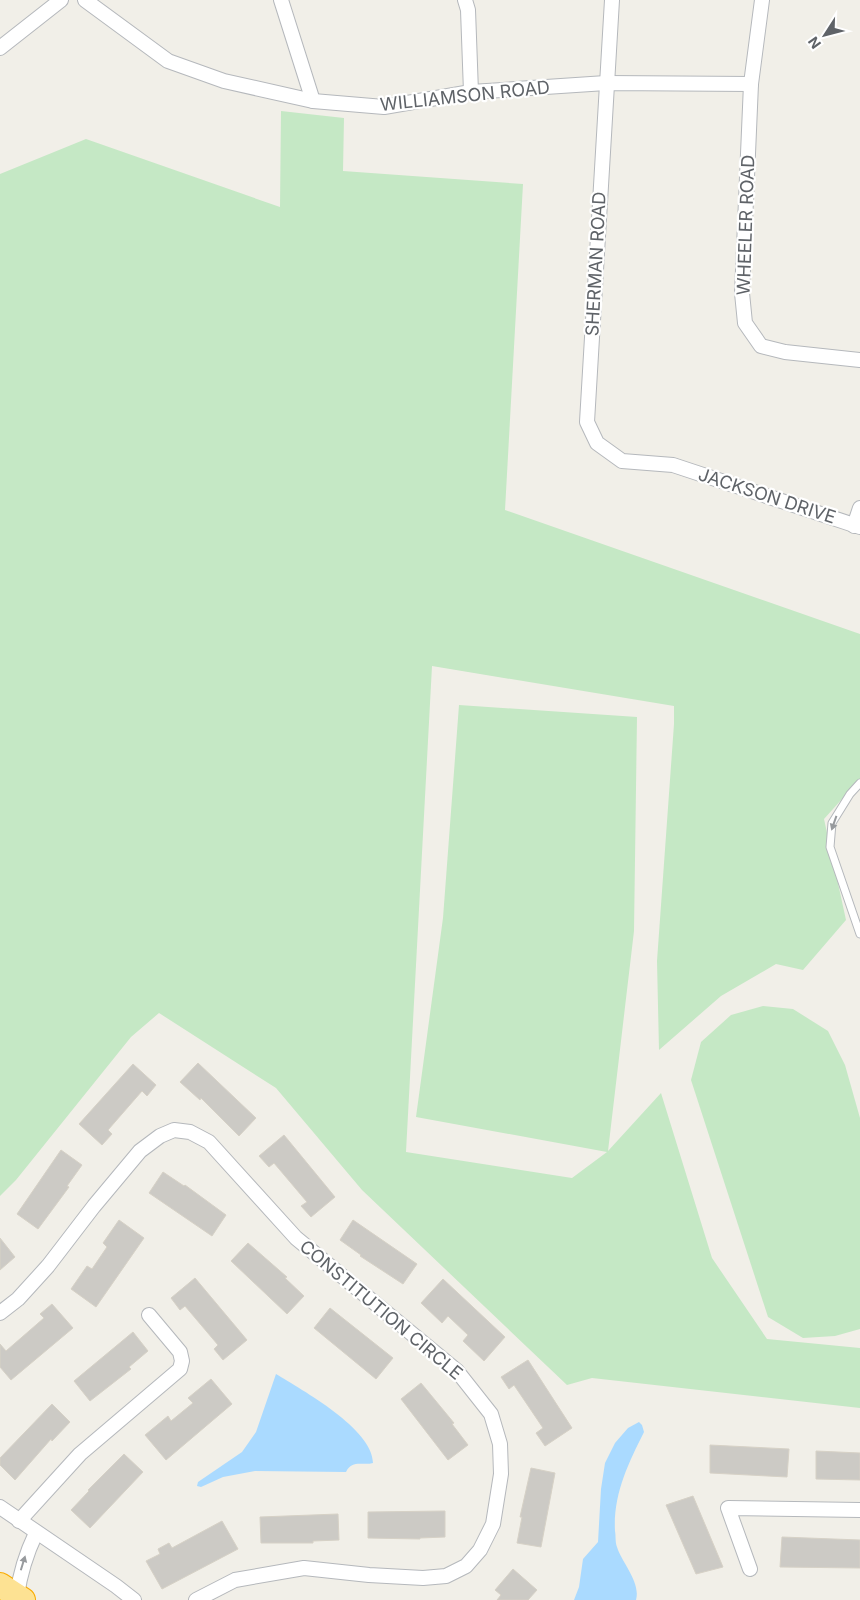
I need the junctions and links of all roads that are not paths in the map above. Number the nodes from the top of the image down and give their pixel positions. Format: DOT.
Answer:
graph roads {
  1 [pos="61,0"];
  2 [pos="84,0"];
  3 [pos="280,0"];
  4 [pos="465,0"];
  5 [pos="612,0"];
  6 [pos="762,0"];
  7 [pos="0,48"];
  8 [pos="606,83"];
  9 [pos="751,84"];
  10 [pos="472,92"];
  11 [pos="312,101"];
  12 [pos="860,360"];
  13 [pos="673,465"];
  14 [pos="860,508"];
  15 [pos="857,527"];
  16 [pos="860,783"];
  17 [pos="860,934"];
  18 [pos="0,1313"];
  19 [pos="149,1315"];
  20 [pos="860,1510"];
  21 [pos="7,1515"];
  22 [pos="36,1533"];
  23 [pos="750,1569"];
  24 [pos="13,1594"];
  25 [pos="134,1600"];
  26 [pos="196,1600"];
  1 -- 7 [label="street"];
  2 -- 11 [label="street, WILLIAMSON ROAD"];
  3 -- 11 [label="street"];
  4 -- 10 [label="street"];
  5 -- 8 [label="street, SHERMAN ROAD"];
  6 -- 9 [label="street, WHEELER ROAD"];
  8 -- 9 [label="street, WILLIAMSON ROAD"];
  8 -- 10 [label="street, WILLIAMSON ROAD"];
  8 -- 13 [label="street, SHERMAN ROAD"];
  9 -- 12 [label="street, WHEELER ROAD"];
  10 -- 11 [label="street, WILLIAMSON ROAD"];
  13 -- 15 [label="street, JACKSON DRIVE"];
  14 -- 15 [label="street"];
  16 -- 17 [label="lane, one-way"];
  18 -- 26 [label="street, CONSTITUTION CIRCLE"];
  19 -- 21 [label="street"];
  20 -- 23 [label="street"];
  21 -- 22 [label="street"];
  24 -- 22 [label="street, one-way"];
  22 -- 25 [label="street"];
}
